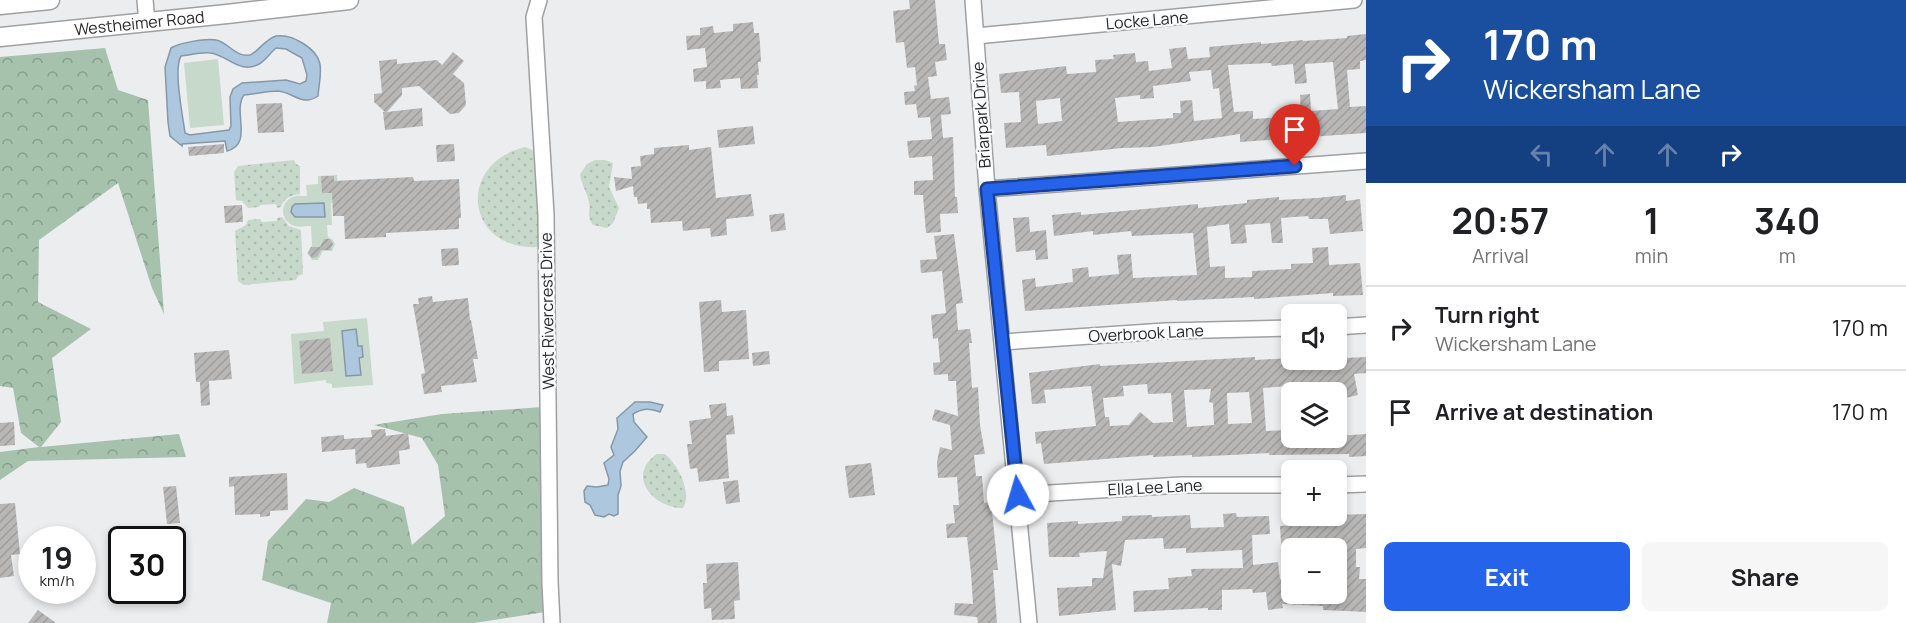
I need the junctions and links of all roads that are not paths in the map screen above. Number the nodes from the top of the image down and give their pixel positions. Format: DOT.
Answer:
graph roads {
  1 [pos="50,0"];
  2 [pos="145,0"];
  3 [pos="349,0"];
  4 [pos="539,0"];
  5 [pos="973,0"];
  6 [pos="1354,0"];
  7 [pos="0,5"];
  8 [pos="147,22"];
  9 [pos="976,36"];
  10 [pos="0,37"];
  11 [pos="1366,161"];
  12 [pos="987,189"];
  13 [pos="1366,325"];
  14 [pos="1347,326"];
  15 [pos="1281,328"];
  16 [pos="1002,342"];
  17 [pos="1366,484"];
  18 [pos="1281,485"];
  19 [pos="1347,485"];
  20 [pos="1018,495"];
  21 [pos="552,623"];
  22 [pos="1029,623"];
  1 -- 7 [label="main road"];
  2 -- 8 [label="street"];
  3 -- 8 [label="main road, Westheimer Road"];
  4 -- 21 [label="street, West Rivercrest Drive"];
  5 -- 9 [label="street, Briarpark Drive"];
  6 -- 9 [label="street, Locke Lane"];
  8 -- 10 [label="main road, Westheimer Road"];
  9 -- 12 [label="street, Briarpark Drive"];
  11 -- 12 [label="street"];
  12 -- 16 [label="street, Briarpark Drive"];
  13 -- 14 [label="street"];
  15 -- 16 [label="street, Overbrook Lane"];
  16 -- 20 [label="street, Briarpark Drive"];
  17 -- 19 [label="street"];
  18 -- 20 [label="street, Ella Lee Lane"];
  20 -- 22 [label="street, Briarpark Drive"];
}
